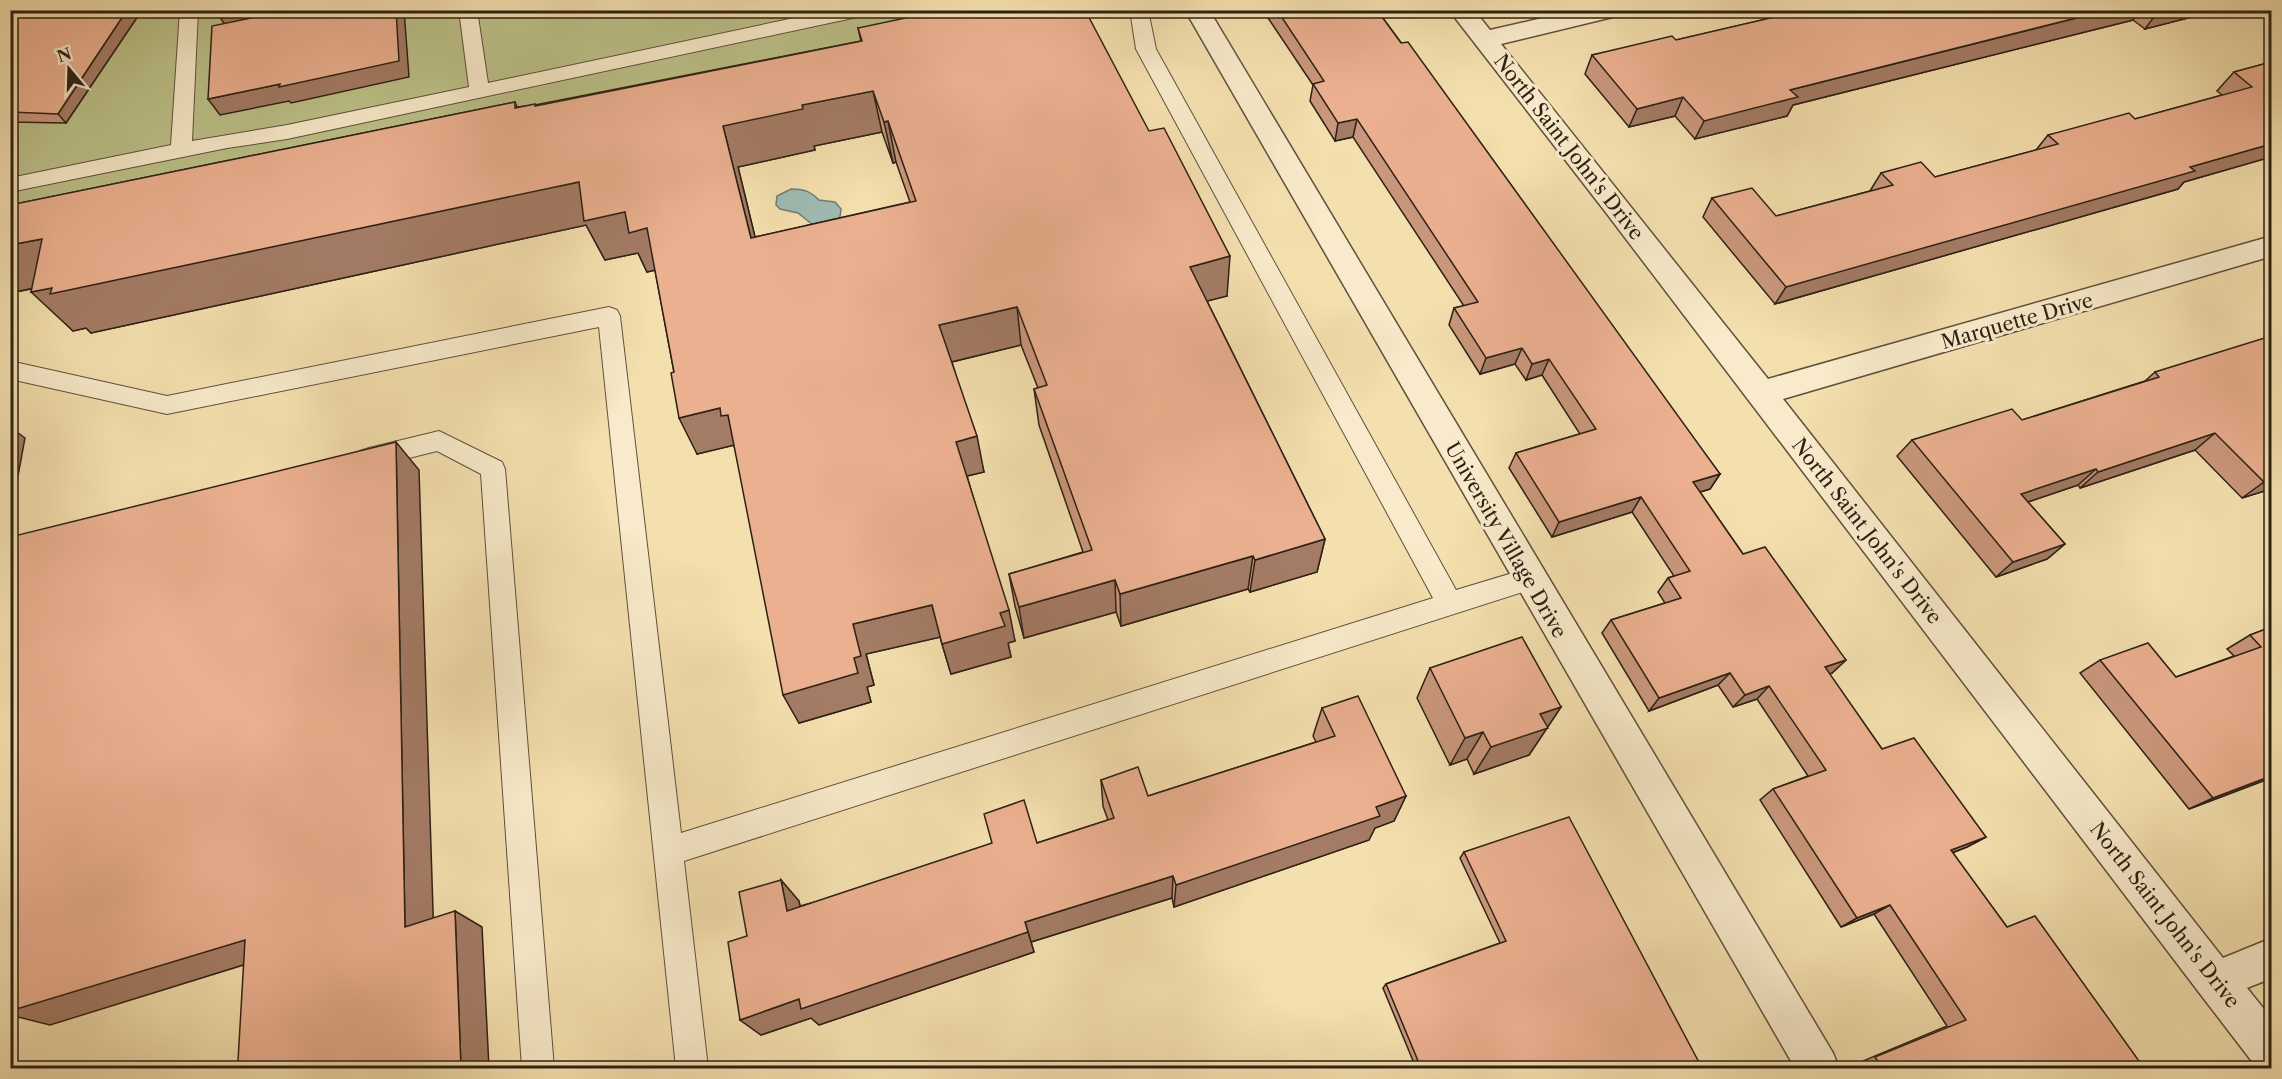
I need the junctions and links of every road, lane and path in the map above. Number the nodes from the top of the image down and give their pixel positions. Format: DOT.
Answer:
graph roads {
  1 [pos="189,10"];
  2 [pos="468,10"];
  3 [pos="862,10"];
  4 [pos="1139,10"];
  5 [pos="1197,10"];
  6 [pos="1461,10"];
  7 [pos="1612,10"];
  8 [pos="208,36"];
  9 [pos="186,40"];
  10 [pos="1483,40"];
  11 [pos="479,91"];
  12 [pos="181,150"];
  13 [pos="10,184"];
  14 [pos="2271,246"];
  15 [pos="10,370"];
  16 [pos="1761,393"];
  17 [pos="346,464"];
  18 [pos="1529,579"];
  19 [pos="1450,604"];
  20 [pos="669,851"];
  21 [pos="2271,958"];
  22 [pos="2216,981"];
  23 [pos="2271,1053"];
  24 [pos="538,1068"];
  25 [pos="692,1068"];
  26 [pos="1818,1068"];
  1 -- 9 [label="lane"];
  2 -- 11 [label="lane"];
  3 -- 11 [label="lane"];
  4 -- 19 [label="lane"];
  5 -- 18 [label="street, University Village Drive"];
  6 -- 10 [label="street, North Saint John's Drive"];
  7 -- 10 [label="street"];
  8 -- 9 [label="lane"];
  9 -- 12 [label="lane"];
  10 -- 16 [label="street, North Saint John's Drive"];
  11 -- 12 [label="lane"];
  12 -- 13 [label="lane"];
  14 -- 16 [label="street, Marquette Drive"];
  15 -- 20 [label="lane"];
  16 -- 22 [label="street, North Saint John's Drive"];
  17 -- 24 [label="lane"];
  18 -- 19 [label="lane"];
  18 -- 26 [label="street, University Village Drive"];
  19 -- 20 [label="lane"];
  20 -- 25 [label="lane"];
  21 -- 22 [label="street"];
  22 -- 23 [label="street, North Saint John's Drive"];
}
